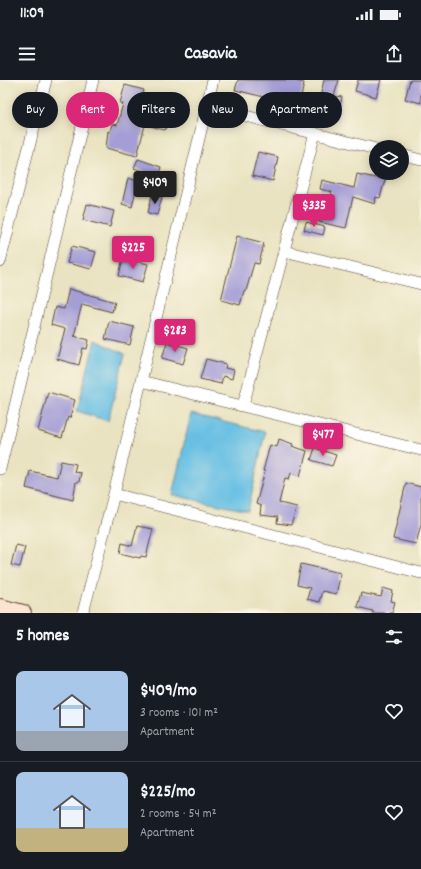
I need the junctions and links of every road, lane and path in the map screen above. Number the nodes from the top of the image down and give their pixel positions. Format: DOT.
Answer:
graph roads {
  1 [pos="46,80"];
  2 [pos="93,80"];
  3 [pos="213,80"];
  4 [pos="210,92"];
  5 [pos="248,116"];
  6 [pos="201,128"];
  7 [pos="315,133"];
  8 [pos="369,147"];
  9 [pos="409,157"];
  10 [pos="421,160"];
  11 [pos="284,251"];
  12 [pos="0,262"];
  13 [pos="421,284"];
  14 [pos="141,381"];
  15 [pos="243,406"];
  16 [pos="421,450"];
  17 [pos="0,469"];
  18 [pos="114,494"];
  19 [pos="421,573"];
  20 [pos="0,607"];
  21 [pos="23,613"];
  22 [pos="83,613"];
  1 -- 12 [label="street"];
  2 -- 17 [label="street"];
  3 -- 4 [label="street"];
  5 -- 7 [label="street"];
  6 -- 14 [label="street"];
  7 -- 8 [label="street"];
  7 -- 11 [label="street"];
  9 -- 10 [label="street"];
  11 -- 13 [label="street"];
  11 -- 15 [label="street"];
  14 -- 15 [label="street"];
  14 -- 18 [label="street"];
  15 -- 16 [label="street"];
  18 -- 19 [label="street"];
  18 -- 22 [label="street"];
  20 -- 21 [label="street"];
}
